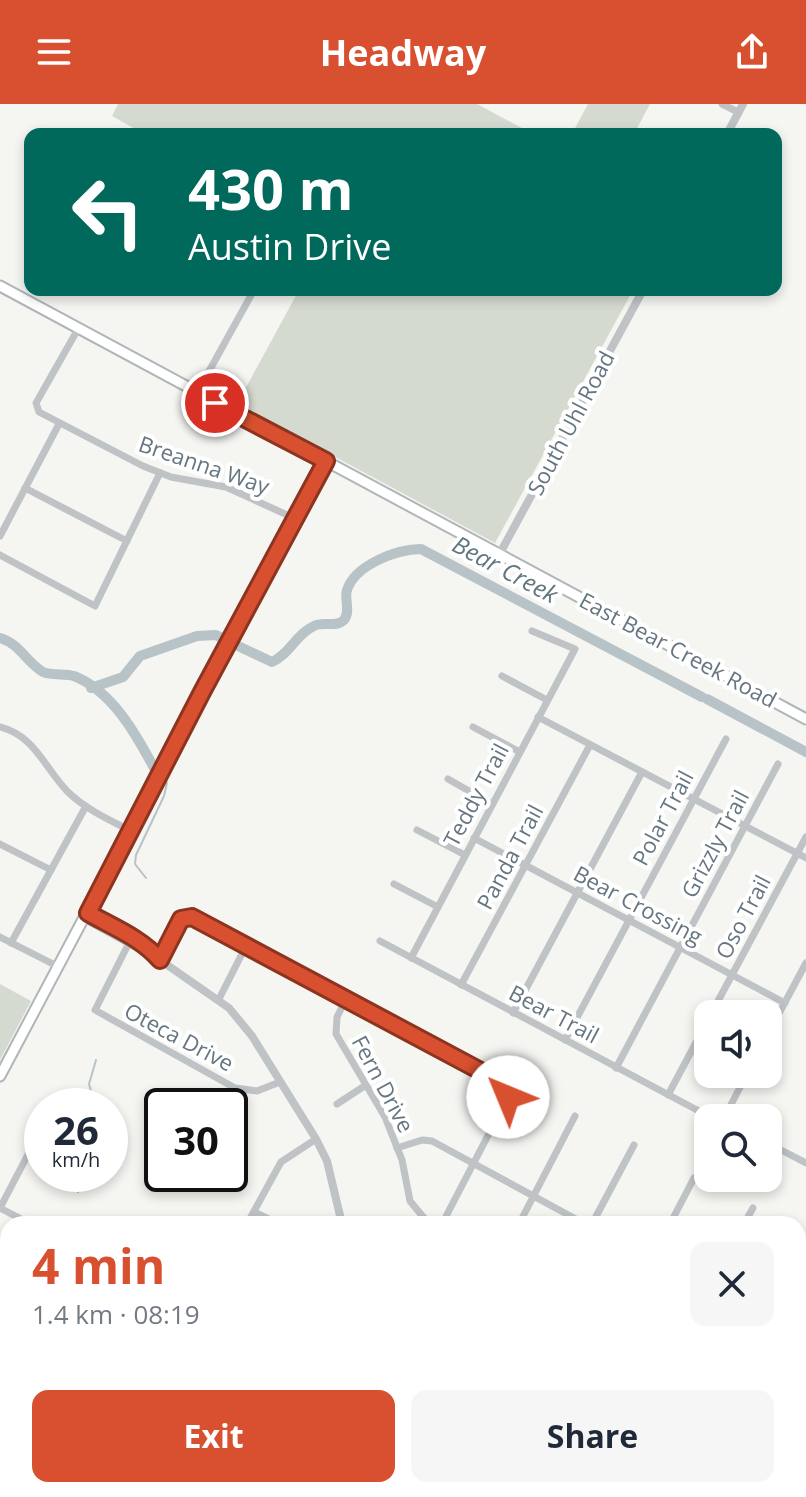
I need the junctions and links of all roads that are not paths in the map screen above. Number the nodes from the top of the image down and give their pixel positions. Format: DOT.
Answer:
graph roads {
  1 [pos="722,104"];
  2 [pos="740,108"];
  3 [pos="730,128"];
  4 [pos="0,286"];
  5 [pos="251,296"];
  6 [pos="640,296"];
  7 [pos="78,329"];
  8 [pos="197,393"];
  9 [pos="59,424"];
  10 [pos="326,461"];
  11 [pos="160,473"];
  12 [pos="25,488"];
  13 [pos="296,519"];
  14 [pos="0,536"];
  15 [pos="127,541"];
  16 [pos="0,555"];
  17 [pos="499,555"];
  18 [pos="532,631"];
  19 [pos="502,676"];
  20 [pos="547,700"];
  21 [pos="538,717"];
  22 [pos="806,719"];
  23 [pos="0,727"];
  24 [pos="473,727"];
  25 [pos="726,739"];
  26 [pos="590,745"];
  27 [pos="520,752"];
  28 [pos="778,764"];
  29 [pos="642,772"];
  30 [pos="448,779"];
  31 [pos="693,799"];
  32 [pos="492,804"];
  33 [pos="86,806"];
  34 [pos="745,826"];
  35 [pos="417,830"];
  36 [pos="131,831"];
  37 [pos="806,837"];
  38 [pos="474,838"];
  39 [pos="0,844"];
  40 [pos="797,853"];
  41 [pos="465,855"];
  42 [pos="806,858"];
  43 [pos="525,865"];
  44 [pos="51,870"];
  45 [pos="394,884"];
  46 [pos="577,893"];
  47 [pos="438,907"];
  48 [pos="86,916"];
  49 [pos="629,920"];
  50 [pos="0,937"];
  51 [pos="130,940"];
  52 [pos="380,941"];
  53 [pos="11,943"];
  54 [pos="246,946"];
  55 [pos="680,948"];
  56 [pos="411,958"];
  57 [pos="160,960"];
  58 [pos="806,963"];
  59 [pos="59,967"];
  60 [pos="732,975"];
  61 [pos="461,985"];
  62 [pos="219,999"];
  63 [pos="346,999"];
  64 [pos="719,1000"];
  65 [pos="785,1003"];
  66 [pos="782,1008"];
  67 [pos="513,1013"];
  68 [pos="565,1040"];
  69 [pos="694,1046"];
  70 [pos="616,1068"];
  71 [pos="0,1076"];
  72 [pos="280,1082"];
  73 [pos="366,1085"];
  74 [pos="668,1095"];
  75 [pos="337,1104"];
  76 [pos="694,1109"];
  77 [pos="575,1116"];
  78 [pos="316,1139"];
  79 [pos="634,1145"];
  80 [pos="397,1148"];
  81 [pos="782,1151"];
  82 [pos="24,1162"];
  83 [pos="806,1163"];
  84 [pos="473,1165"];
  85 [pos="694,1178"];
  86 [pos="533,1196"];
  87 [pos="0,1208"];
  88 [pos="753,1208"];
  89 [pos="254,1212"];
  90 [pos="252,1216"];
  91 [pos="262,1216"];
  92 [pos="340,1216"];
  93 [pos="422,1216"];
  94 [pos="446,1216"];
  95 [pos="523,1216"];
  96 [pos="570,1216"];
  97 [pos="596,1216"];
  98 [pos="674,1216"];
  99 [pos="748,1216"];
  1 -- 2 [label="street"];
  2 -- 3 [label="street"];
  4 -- 7 [label="main road, East Bear Creek Road"];
  5 -- 8 [label="street"];
  6 -- 17 [label="street, South Uhl Road"];
  7 -- 8 [label="main road, East Bear Creek Road"];
  7 -- 9 [label="street"];
  8 -- 10 [label="main road, East Bear Creek Road"];
  9 -- 11 [label="street, Breanna Way"];
  9 -- 12 [label="street"];
  10 -- 13 [label="main road"];
  10 -- 17 [label="main road, East Bear Creek Road"];
  11 -- 13 [label="street, Breanna Way"];
  11 -- 15 [label="street"];
  12 -- 14 [label="street"];
  12 -- 15 [label="street"];
  13 -- 36 [label="main road"];
  15 -- 16 [label="street"];
  17 -- 22 [label="main road, East Bear Creek Road"];
  18 -- 20 [label="street, Teddy Trail"];
  19 -- 20 [label="street"];
  20 -- 21 [label="street, Teddy Trail"];
  21 -- 26 [label="street"];
  21 -- 27 [label="street, Teddy Trail"];
  23 -- 33 [label="street"];
  24 -- 27 [label="street"];
  25 -- 31 [label="street, Polar Trail"];
  26 -- 29 [label="street"];
  26 -- 43 [label="street, Panda Trail"];
  27 -- 32 [label="street, Teddy Trail"];
  28 -- 34 [label="street, Grizzly Trail"];
  29 -- 31 [label="street"];
  29 -- 46 [label="street"];
  30 -- 32 [label="street"];
  31 -- 34 [label="street"];
  31 -- 49 [label="street, Polar Trail"];
  32 -- 38 [label="street, Teddy Trail"];
  33 -- 36 [label="street"];
  33 -- 44 [label="street"];
  34 -- 40 [label="street"];
  34 -- 55 [label="street, Grizzly Trail"];
  35 -- 41 [label="street"];
  36 -- 48 [label="main road"];
  37 -- 40 [label="street, Oso Trail"];
  38 -- 41 [label="street, Teddy Trail"];
  38 -- 43 [label="street, Bear Crossing"];
  39 -- 44 [label="street"];
  40 -- 42 [label="street"];
  40 -- 60 [label="street, Oso Trail"];
  41 -- 47 [label="street, Teddy Trail"];
  43 -- 46 [label="street, Bear Crossing"];
  43 -- 61 [label="street, Panda Trail"];
  44 -- 53 [label="street"];
  45 -- 47 [label="street"];
  46 -- 49 [label="street, Bear Crossing"];
  46 -- 67 [label="street"];
  47 -- 56 [label="street, Teddy Trail"];
  48 -- 51 [label="street"];
  48 -- 59 [label="main road"];
  49 -- 55 [label="street, Bear Crossing"];
  49 -- 68 [label="street, Polar Trail"];
  50 -- 53 [label="street"];
  51 -- 57 [label="street"];
  51 -- 72 [label="street, Oteca Drive"];
  52 -- 56 [label="street, Bear Trail"];
  53 -- 59 [label="street"];
  54 -- 57 [label="street"];
  54 -- 62 [label="street"];
  54 -- 63 [label="street"];
  55 -- 60 [label="street, Bear Crossing"];
  55 -- 70 [label="street, Grizzly Trail"];
  56 -- 61 [label="street, Bear Trail"];
  57 -- 62 [label="street"];
  58 -- 65 [label="street"];
  59 -- 71 [label="main road"];
  60 -- 64 [label="street, Oso Trail"];
  60 -- 65 [label="street, Bear Crossing"];
  61 -- 67 [label="street, Bear Trail"];
  62 -- 72 [label="street"];
  63 -- 73 [label="street, Fern Drive"];
  63 -- 84 [label="street"];
  65 -- 66 [label="street"];
  67 -- 68 [label="street, Bear Trail"];
  68 -- 70 [label="street, Bear Trail"];
  69 -- 74 [label="street"];
  70 -- 74 [label="street, Bear Trail"];
  72 -- 78 [label="street"];
  73 -- 75 [label="street"];
  73 -- 80 [label="street, Fern Drive"];
  74 -- 76 [label="street, Bear Trail"];
  77 -- 86 [label="street"];
  78 -- 89 [label="street"];
  78 -- 92 [label="street"];
  79 -- 97 [label="street"];
  80 -- 84 [label="street"];
  80 -- 93 [label="street, Fern Drive"];
  81 -- 83 [label="street"];
  82 -- 87 [label="street"];
  84 -- 86 [label="street"];
  84 -- 94 [label="street"];
  85 -- 98 [label="street"];
  86 -- 95 [label="street"];
  86 -- 96 [label="street"];
  88 -- 99 [label="street"];
  89 -- 90 [label="street"];
  89 -- 91 [label="street"];
}
